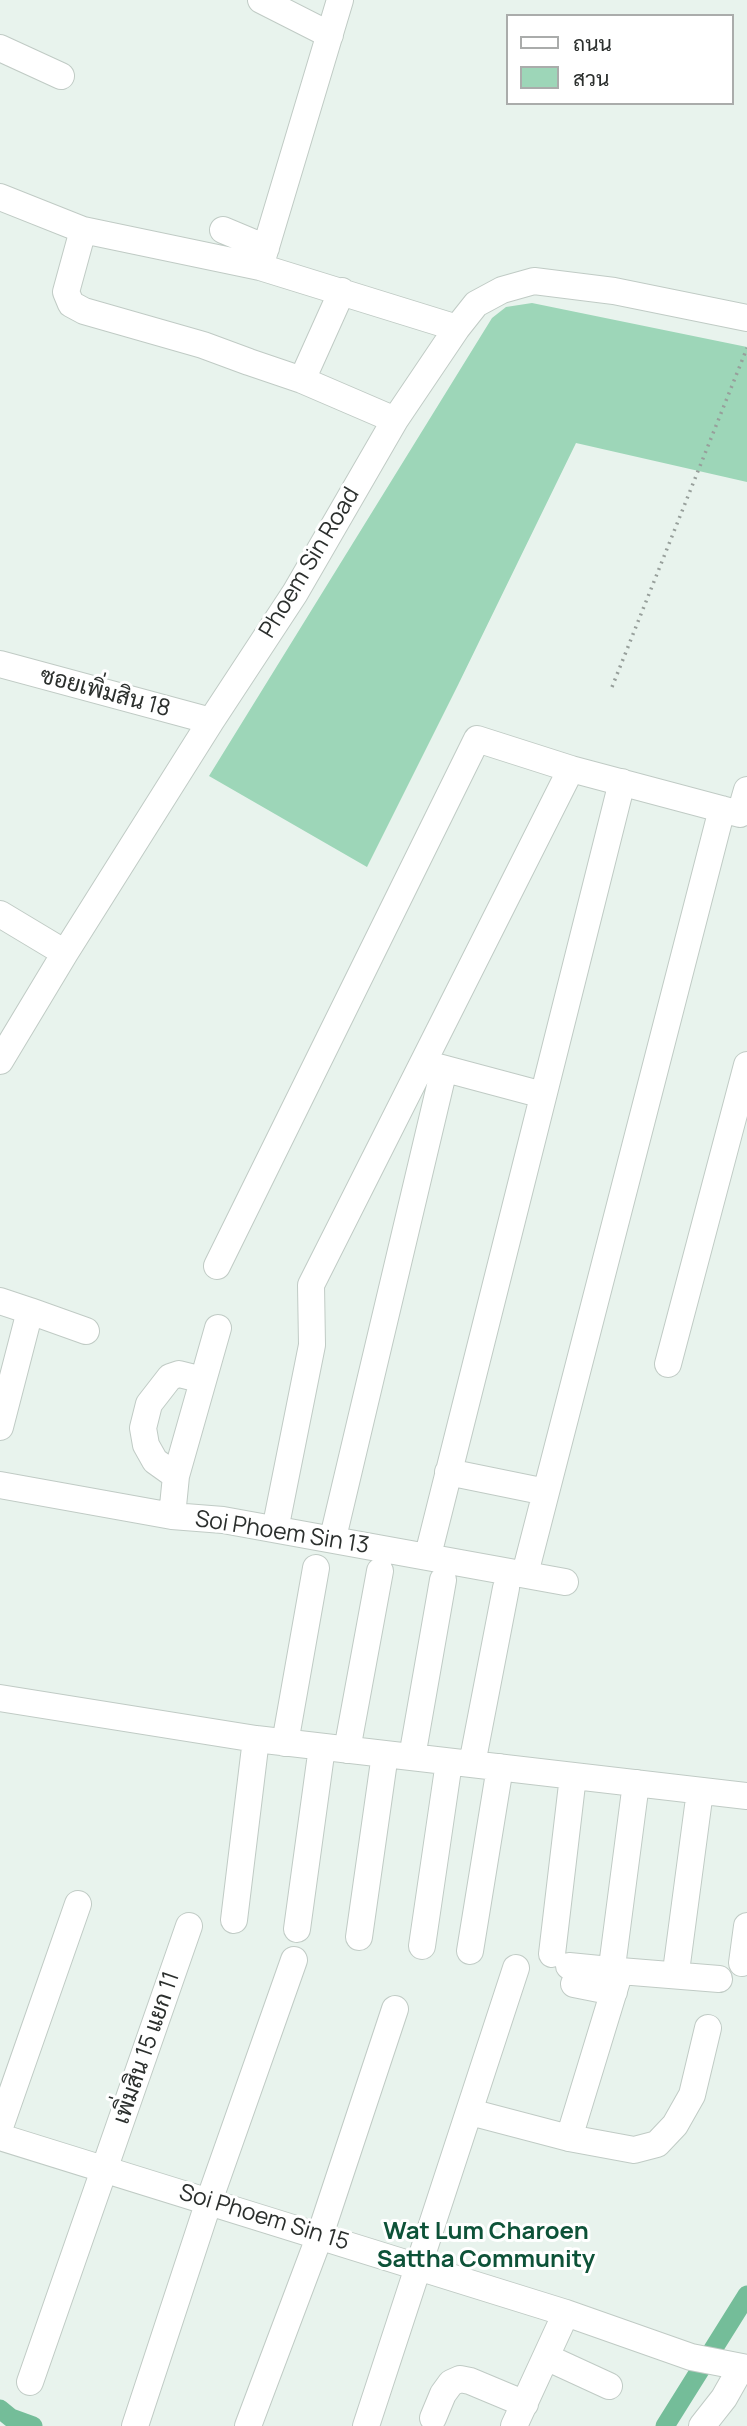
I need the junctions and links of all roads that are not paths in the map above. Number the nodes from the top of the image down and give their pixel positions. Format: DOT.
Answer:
graph roads {
  1 [pos="261,0"];
  2 [pos="340,0"];
  3 [pos="330,35"];
  4 [pos="0,48"];
  5 [pos="61,76"];
  6 [pos="0,197"];
  7 [pos="83,230"];
  8 [pos="223,230"];
  9 [pos="263,257"];
  10 [pos="342,291"];
  11 [pos="747,318"];
  12 [pos="457,328"];
  13 [pos="302,380"];
  14 [pos="395,420"];
  15 [pos="0,664"];
  16 [pos="211,721"];
  17 [pos="571,769"];
  18 [pos="622,782"];
  19 [pos="747,790"];
  20 [pos="722,809"];
  21 [pos="0,915"];
  22 [pos="65,953"];
  23 [pos="9,1026"];
  24 [pos="0,1061"];
  25 [pos="747,1065"];
  26 [pos="433,1066"];
  27 [pos="544,1095"];
  28 [pos="217,1266"];
  29 [pos="0,1301"];
  30 [pos="30,1311"];
  31 [pos="218,1328"];
  32 [pos="86,1331"];
  33 [pos="668,1364"];
  34 [pos="203,1380"];
  35 [pos="0,1427"];
  36 [pos="449,1472"];
  37 [pos="176,1476"];
  38 [pos="0,1485"];
  39 [pos="546,1492"];
  40 [pos="172,1516"];
  41 [pos="277,1520"];
  42 [pos="335,1529"];
  43 [pos="430,1547"];
  44 [pos="528,1562"];
  45 [pos="316,1568"];
  46 [pos="380,1571"];
  47 [pos="443,1580"];
  48 [pos="565,1582"];
  49 [pos="506,1588"];
  50 [pos="0,1698"];
  51 [pos="256,1739"];
  52 [pos="285,1743"];
  53 [pos="334,1748"];
  54 [pos="385,1754"];
  55 [pos="412,1757"];
  56 [pos="461,1763"];
  57 [pos="500,1768"];
  58 [pos="573,1776"];
  59 [pos="636,1783"];
  60 [pos="700,1791"];
  61 [pos="747,1797"];
  62 [pos="78,1904"];
  63 [pos="234,1920"];
  64 [pos="189,1926"];
  65 [pos="747,1926"];
  66 [pos="297,1929"];
  67 [pos="359,1937"];
  68 [pos="422,1946"];
  69 [pos="470,1951"];
  70 [pos="294,1960"];
  71 [pos="677,1964"];
  72 [pos="742,1964"];
  73 [pos="516,1968"];
  74 [pos="616,1974"];
  75 [pos="719,1979"];
  76 [pos="396,2010"];
  77 [pos="708,2028"];
  78 [pos="470,2112"];
  79 [pos="0,2127"];
  80 [pos="0,2137"];
  81 [pos="569,2138"];
  82 [pos="105,2170"];
  83 [pos="209,2201"];
  84 [pos="320,2235"];
  85 [pos="418,2266"];
  86 [pos="566,2312"];
  87 [pos="546,2357"];
  88 [pos="738,2367"];
  89 [pos="30,2382"];
  90 [pos="609,2386"];
  91 [pos="519,2415"];
  92 [pos="433,2418"];
  93 [pos="135,2426"];
  94 [pos="248,2426"];
  95 [pos="366,2426"];
  96 [pos="702,2426"];
  1 -- 3 [label="street"];
  2 -- 3 [label="street"];
  3 -- 9 [label="street"];
  4 -- 5 [label="street"];
  6 -- 7 [label="street"];
  7 -- 9 [label="street"];
  7 -- 13 [label="street"];
  8 -- 9 [label="street"];
  9 -- 10 [label="street"];
  10 -- 12 [label="street"];
  10 -- 13 [label="street"];
  11 -- 12 [label="street, Phoem Sin Road"];
  12 -- 14 [label="street, Phoem Sin Road"];
  13 -- 14 [label="street"];
  14 -- 16 [label="street, Phoem Sin Road"];
  15 -- 16 [label="street, ซอยเพิ่มสิน 18"];
  16 -- 22 [label="street, Phoem Sin Road"];
  17 -- 18 [label="street"];
  17 -- 26 [label="street"];
  17 -- 28 [label="street"];
  18 -- 20 [label="street"];
  18 -- 27 [label="street"];
  19 -- 20 [label="street"];
  20 -- 39 [label="street"];
  21 -- 22 [label="street"];
  22 -- 23 [label="street, Phoem Sin Road"];
  23 -- 24 [label="street, Phoem Sin Road"];
  25 -- 33 [label="street"];
  26 -- 27 [label="street"];
  26 -- 41 [label="street"];
  26 -- 42 [label="street"];
  27 -- 36 [label="street"];
  29 -- 30 [label="street"];
  30 -- 32 [label="street"];
  30 -- 35 [label="street"];
  31 -- 34 [label="street"];
  34 -- 37 [label="street"];
  34 -- 37 [label="street"];
  36 -- 39 [label="street"];
  36 -- 43 [label="street"];
  37 -- 40 [label="street"];
  38 -- 40 [label="street, Soi Phoem Sin 13"];
  39 -- 44 [label="street"];
  40 -- 48 [label="street, Soi Phoem Sin 13"];
  45 -- 52 [label="street"];
  46 -- 53 [label="street"];
  47 -- 55 [label="street"];
  49 -- 56 [label="street"];
  50 -- 51 [label="street"];
  51 -- 52 [label="street"];
  51 -- 63 [label="street"];
  52 -- 53 [label="street"];
  53 -- 54 [label="street"];
  53 -- 66 [label="street"];
  54 -- 55 [label="street"];
  54 -- 67 [label="street"];
  55 -- 56 [label="street"];
  56 -- 57 [label="street"];
  56 -- 68 [label="street"];
  57 -- 58 [label="street"];
  57 -- 69 [label="street"];
  58 -- 59 [label="street"];
  58 -- 74 [label="street"];
  59 -- 60 [label="street"];
  59 -- 74 [label="street"];
  60 -- 61 [label="street"];
  60 -- 71 [label="street"];
  62 -- 79 [label="street"];
  64 -- 82 [label="street, เพิ่มสิน 15 แยก 11"];
  65 -- 72 [label="street"];
  70 -- 83 [label="street"];
  73 -- 78 [label="street"];
  74 -- 75 [label="street"];
  74 -- 81 [label="street"];
  76 -- 84 [label="street"];
  77 -- 81 [label="street"];
  78 -- 81 [label="street"];
  78 -- 85 [label="street"];
  80 -- 82 [label="street, Soi Phoem Sin 15"];
  82 -- 83 [label="street, Soi Phoem Sin 15"];
  82 -- 89 [label="street, เพิ่มสิน 15 แยก 11"];
  83 -- 84 [label="street, Soi Phoem Sin 15"];
  83 -- 93 [label="street"];
  84 -- 85 [label="street, Soi Phoem Sin 15"];
  84 -- 94 [label="street"];
  85 -- 86 [label="street, Soi Phoem Sin 15"];
  85 -- 95 [label="street"];
  86 -- 87 [label="street"];
  86 -- 88 [label="street, Soi Phoem Sin 15"];
  87 -- 90 [label="street"];
  87 -- 91 [label="street"];
  88 -- 96 [label="street"];
  91 -- 92 [label="street"];
}
